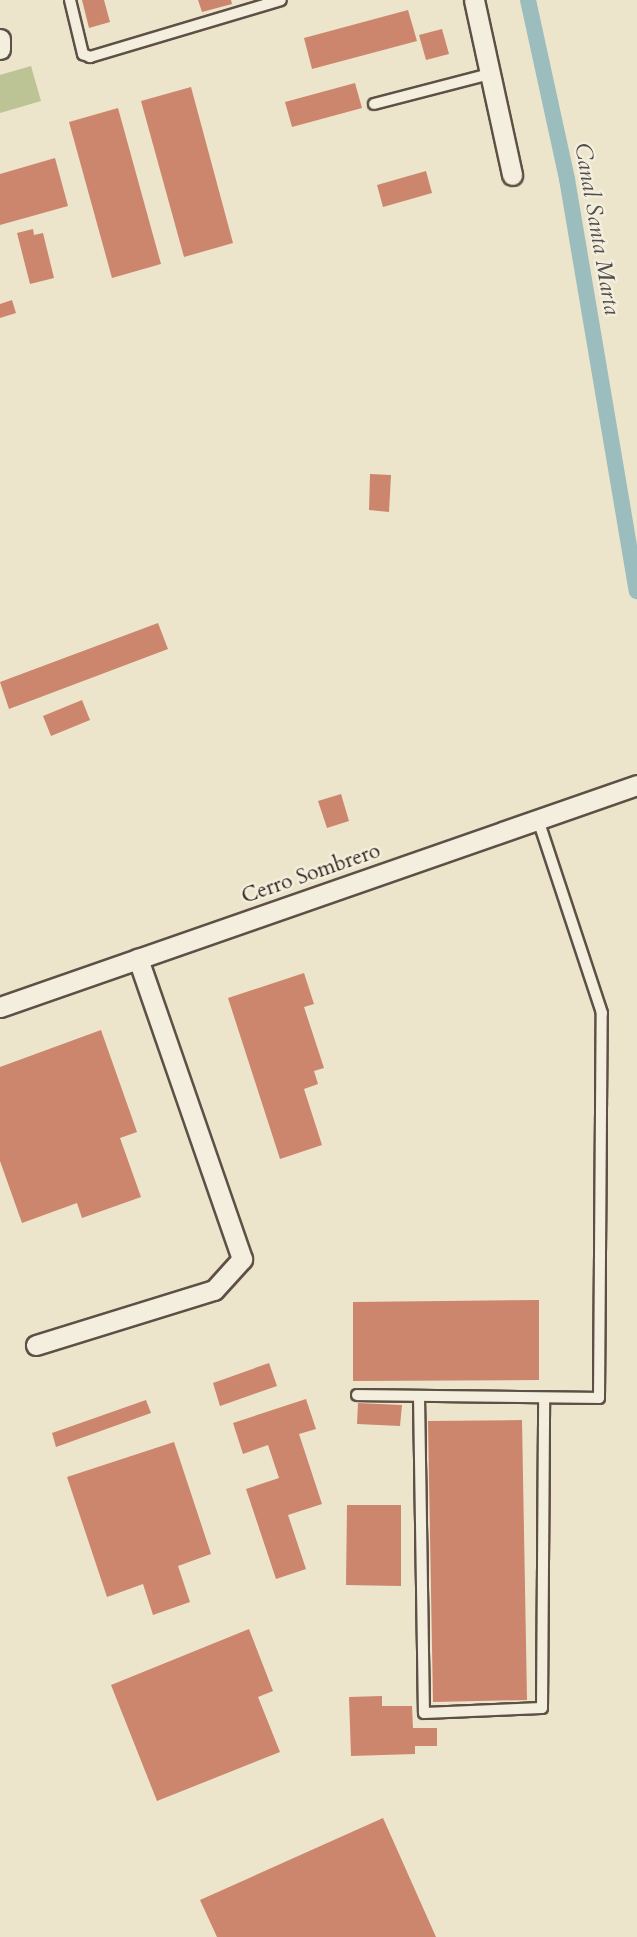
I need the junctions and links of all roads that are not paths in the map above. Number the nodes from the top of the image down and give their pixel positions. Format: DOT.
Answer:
graph roads {
  1 [pos="70,0"];
  2 [pos="281,0"];
  3 [pos="474,0"];
  4 [pos="0,39"];
  5 [pos="0,49"];
  6 [pos="490,74"];
  7 [pos="374,104"];
  8 [pos="512,175"];
  9 [pos="637,785"];
  10 [pos="538,819"];
  11 [pos="138,959"];
  12 [pos="0,1007"];
  13 [pos="36,1345"];
  14 [pos="356,1395"];
  15 [pos="419,1396"];
  16 [pos="544,1398"];
  1 -- 2 [label="lane"];
  3 -- 6 [label="street"];
  4 -- 5 [label="street"];
  6 -- 7 [label="lane"];
  6 -- 8 [label="street"];
  9 -- 10 [label="street, Cerro Sombrero"];
  10 -- 11 [label="street, Cerro Sombrero"];
  10 -- 16 [label="lane"];
  11 -- 12 [label="street, Cerro Sombrero"];
  11 -- 13 [label="street"];
  14 -- 15 [label="lane"];
  15 -- 16 [label="lane"];
  15 -- 16 [label="lane"];
}
